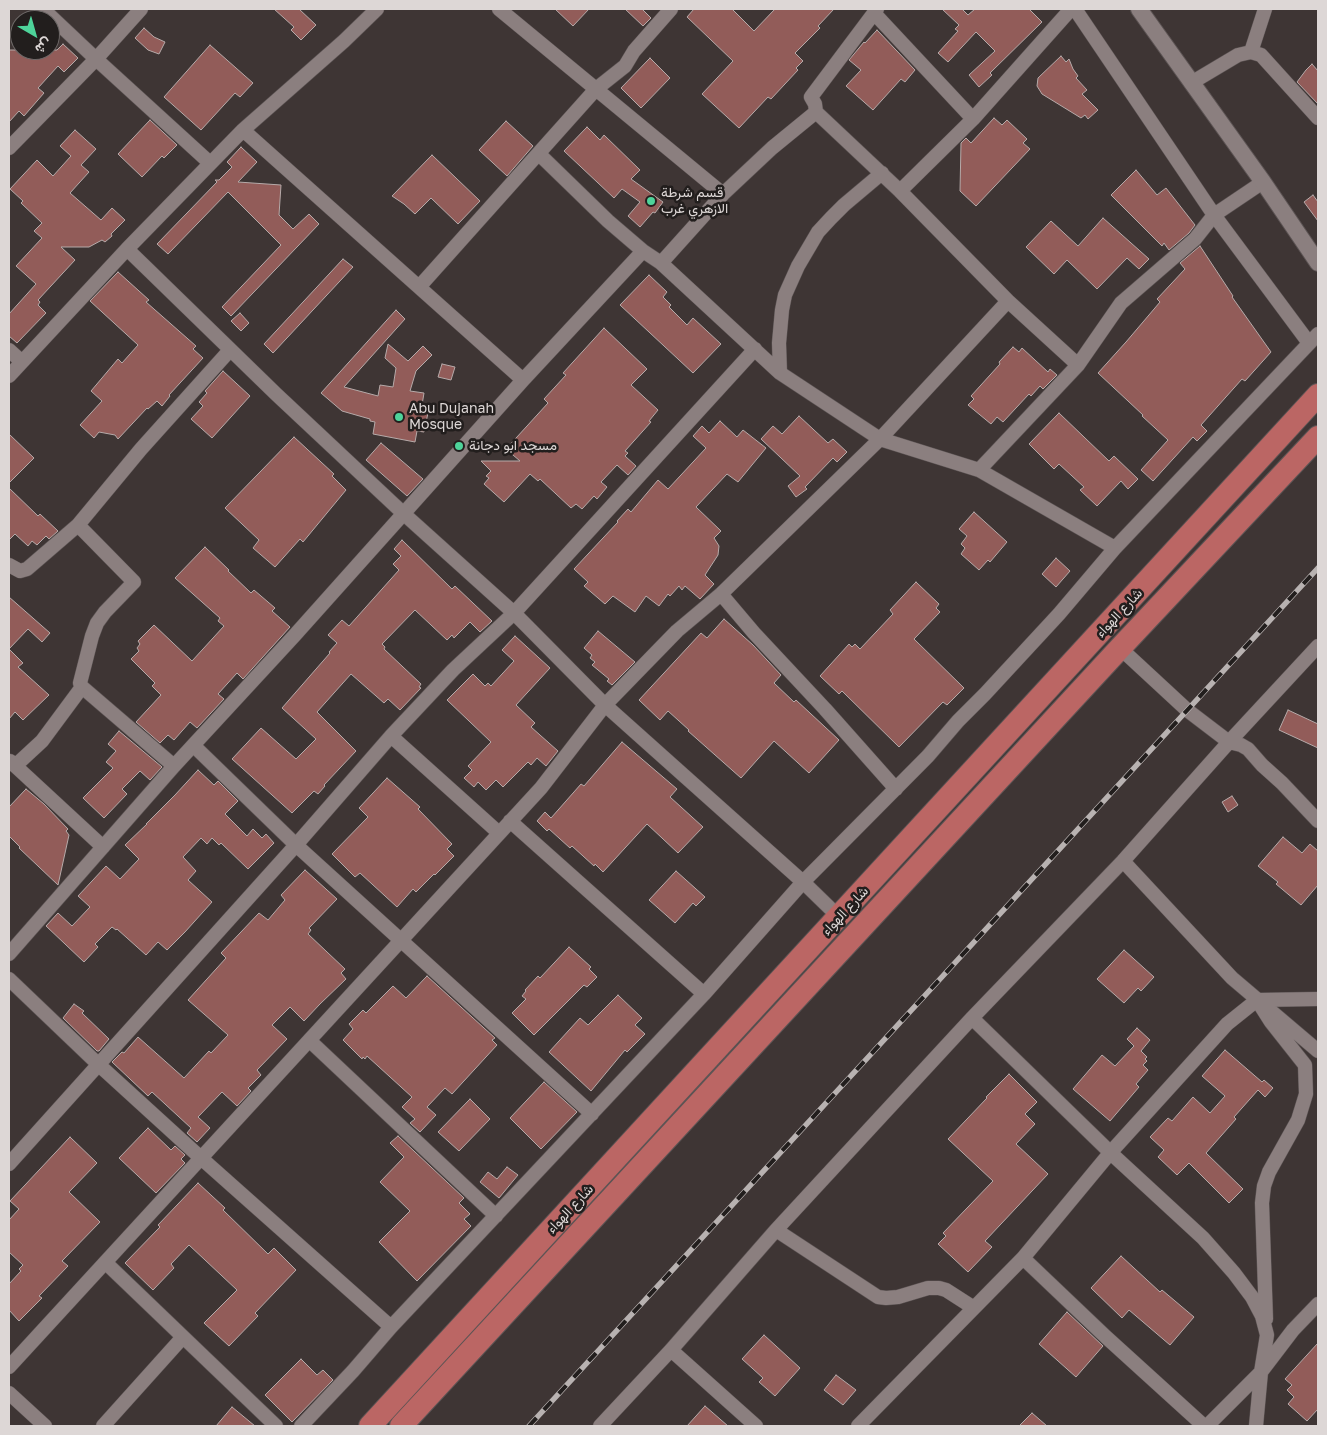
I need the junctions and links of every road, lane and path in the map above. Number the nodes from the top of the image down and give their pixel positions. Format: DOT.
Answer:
graph roads {
  1 [pos="43,9"];
  2 [pos="142,9"];
  3 [pos="377,9"];
  4 [pos="499,9"];
  5 [pos="671,9"];
  6 [pos="1073,9"];
  7 [pos="1139,9"];
  8 [pos="1265,9"];
  9 [pos="876,11"];
  10 [pos="1251,52"];
  11 [pos="96,60"];
  12 [pos="1191,84"];
  13 [pos="596,89"];
  14 [pos="816,112"];
  15 [pos="973,118"];
  16 [pos="1318,118"];
  17 [pos="243,130"];
  18 [pos="9,148"];
  19 [pos="539,154"];
  20 [pos="210,163"];
  21 [pos="882,173"];
  22 [pos="1263,182"];
  23 [pos="900,191"];
  24 [pos="723,194"];
  25 [pos="1214,215"];
  26 [pos="127,249"];
  27 [pos="643,251"];
  28 [pos="661,263"];
  29 [pos="1318,263"];
  30 [pos="420,287"];
  31 [pos="1008,301"];
  32 [pos="1314,338"];
  33 [pos="755,349"];
  34 [pos="9,350"];
  35 [pos="230,350"];
  36 [pos="22,362"];
  37 [pos="1078,365"];
  38 [pos="780,373"];
  39 [pos="9,376"];
  40 [pos="523,380"];
  41 [pos="1318,395"];
  42 [pos="1318,437"];
  43 [pos="880,439"];
  44 [pos="979,470"];
  45 [pos="404,514"];
  46 [pos="78,525"];
  47 [pos="1115,548"];
  48 [pos="9,565"];
  49 [pos="721,594"];
  50 [pos="514,613"];
  51 [pos="1318,646"];
  52 [pos="1120,648"];
  53 [pos="82,687"];
  54 [pos="605,705"];
  55 [pos="391,736"];
  56 [pos="1229,742"];
  57 [pos="194,746"];
  58 [pos="12,763"];
  59 [pos="174,766"];
  60 [pos="896,789"];
  61 [pos="510,821"];
  62 [pos="1318,821"];
  63 [pos="499,833"];
  64 [pos="296,845"];
  65 [pos="103,847"];
  66 [pos="1123,861"];
  67 [pos="803,882"];
  68 [pos="839,917"];
  69 [pos="402,939"];
  70 [pos="9,954"];
  71 [pos="9,979"];
  72 [pos="704,994"];
  73 [pos="1318,999"];
  74 [pos="1257,1000"];
  75 [pos="972,1018"];
  76 [pos="310,1041"];
  77 [pos="1318,1050"];
  78 [pos="99,1065"];
  79 [pos="592,1114"];
  80 [pos="1110,1153"];
  81 [pos="200,1158"];
  82 [pos="9,1164"];
  83 [pos="496,1216"];
  84 [pos="776,1230"];
  85 [pos="1023,1258"];
  86 [pos="106,1263"];
  87 [pos="1318,1304"];
  88 [pos="974,1308"];
  89 [pos="391,1327"];
  90 [pos="1267,1335"];
  91 [pos="183,1337"];
  92 [pos="671,1350"];
  93 [pos="9,1367"];
  94 [pos="1261,1372"];
  95 [pos="9,1393"];
  96 [pos="45,1426"];
  97 [pos="103,1426"];
  98 [pos="276,1426"];
  99 [pos="301,1426"];
  100 [pos="370,1426"];
  101 [pos="401,1426"];
  102 [pos="600,1426"];
  103 [pos="756,1426"];
  104 [pos="858,1426"];
  105 [pos="1205,1426"];
  106 [pos="1256,1426"];
  1 -- 11 [label="street"];
  2 -- 11 [label="street"];
  3 -- 17 [label="street"];
  4 -- 13 [label="street"];
  5 -- 13 [label="street"];
  6 -- 15 [label="street"];
  6 -- 25 [label="street"];
  7 -- 12 [label="street"];
  8 -- 10 [label="street"];
  9 -- 14 [label="street"];
  9 -- 15 [label="street"];
  10 -- 12 [label="street"];
  10 -- 16 [label="street"];
  11 -- 18 [label="street"];
  11 -- 20 [label="street"];
  12 -- 22 [label="street"];
  13 -- 19 [label="street"];
  13 -- 24 [label="street"];
  14 -- 21 [label="street"];
  14 -- 24 [label="street"];
  15 -- 23 [label="street"];
  17 -- 20 [label="street"];
  17 -- 30 [label="street"];
  19 -- 27 [label="street"];
  19 -- 30 [label="street"];
  20 -- 26 [label="street"];
  21 -- 23 [label="street"];
  21 -- 38 [label="street"];
  22 -- 25 [label="street"];
  22 -- 29 [label="street"];
  23 -- 31 [label="street"];
  24 -- 28 [label="street"];
  25 -- 32 [label="street"];
  25 -- 37 [label="street"];
  26 -- 35 [label="street"];
  26 -- 36 [label="street"];
  27 -- 28 [label="street"];
  27 -- 40 [label="street"];
  28 -- 33 [label="street"];
  30 -- 40 [label="street"];
  31 -- 37 [label="street"];
  31 -- 43 [label="street"];
  32 -- 47 [label="street"];
  33 -- 38 [label="street"];
  33 -- 50 [label="street"];
  34 -- 36 [label="street"];
  35 -- 45 [label="street"];
  35 -- 46 [label="street"];
  36 -- 39 [label="street"];
  37 -- 44 [label="street"];
  38 -- 43 [label="street"];
  40 -- 45 [label="street"];
  41 -- 68 [label="highway, شارع الهواء"];
  42 -- 52 [label="highway, شارع الهواء"];
  43 -- 44 [label="street"];
  43 -- 49 [label="street"];
  44 -- 47 [label="street"];
  45 -- 50 [label="street"];
  45 -- 57 [label="street"];
  46 -- 48 [label="street"];
  46 -- 53 [label="street"];
  47 -- 60 [label="street"];
  49 -- 54 [label="street"];
  49 -- 60 [label="street"];
  50 -- 54 [label="street"];
  50 -- 55 [label="street"];
  51 -- 56 [label="street"];
  52 -- 56 [label="street"];
  52 -- 101 [label="highway, شارع الهواء"];
  53 -- 58 [label="street"];
  53 -- 59 [label="street"];
  54 -- 61 [label="street"];
  54 -- 67 [label="street"];
  55 -- 63 [label="street"];
  55 -- 64 [label="street"];
  56 -- 62 [label="street"];
  56 -- 66 [label="street"];
  57 -- 59 [label="street"];
  57 -- 64 [label="street"];
  58 -- 65 [label="street"];
  59 -- 65 [label="street"];
  60 -- 67 [label="street"];
  61 -- 63 [label="street"];
  61 -- 72 [label="street"];
  63 -- 69 [label="street"];
  64 -- 69 [label="street"];
  64 -- 78 [label="street"];
  65 -- 70 [label="street"];
  66 -- 74 [label="street"];
  66 -- 75 [label="street"];
  67 -- 68 [label="street"];
  67 -- 72 [label="street"];
  68 -- 100 [label="highway, شارع الهواء"];
  69 -- 76 [label="street"];
  69 -- 79 [label="street"];
  71 -- 78 [label="street"];
  72 -- 79 [label="street"];
  73 -- 74 [label="street"];
  74 -- 77 [label="street"];
  74 -- 80 [label="street"];
  74 -- 90 [label="street"];
  75 -- 80 [label="street"];
  75 -- 84 [label="street"];
  76 -- 81 [label="street"];
  76 -- 83 [label="street"];
  78 -- 81 [label="street"];
  78 -- 82 [label="street"];
  79 -- 83 [label="street"];
  80 -- 85 [label="street"];
  80 -- 90 [label="street"];
  81 -- 86 [label="street"];
  81 -- 89 [label="street"];
  83 -- 89 [label="street"];
  84 -- 88 [label="street"];
  84 -- 92 [label="street"];
  85 -- 88 [label="street"];
  85 -- 105 [label="street"];
  86 -- 91 [label="street"];
  86 -- 93 [label="street"];
  87 -- 94 [label="street"];
  88 -- 104 [label="street"];
  89 -- 99 [label="street"];
  90 -- 94 [label="street"];
  91 -- 97 [label="street"];
  91 -- 98 [label="street"];
  92 -- 102 [label="street"];
  92 -- 103 [label="street"];
  94 -- 105 [label="street"];
  94 -- 106 [label="street"];
  95 -- 96 [label="street"];
}
